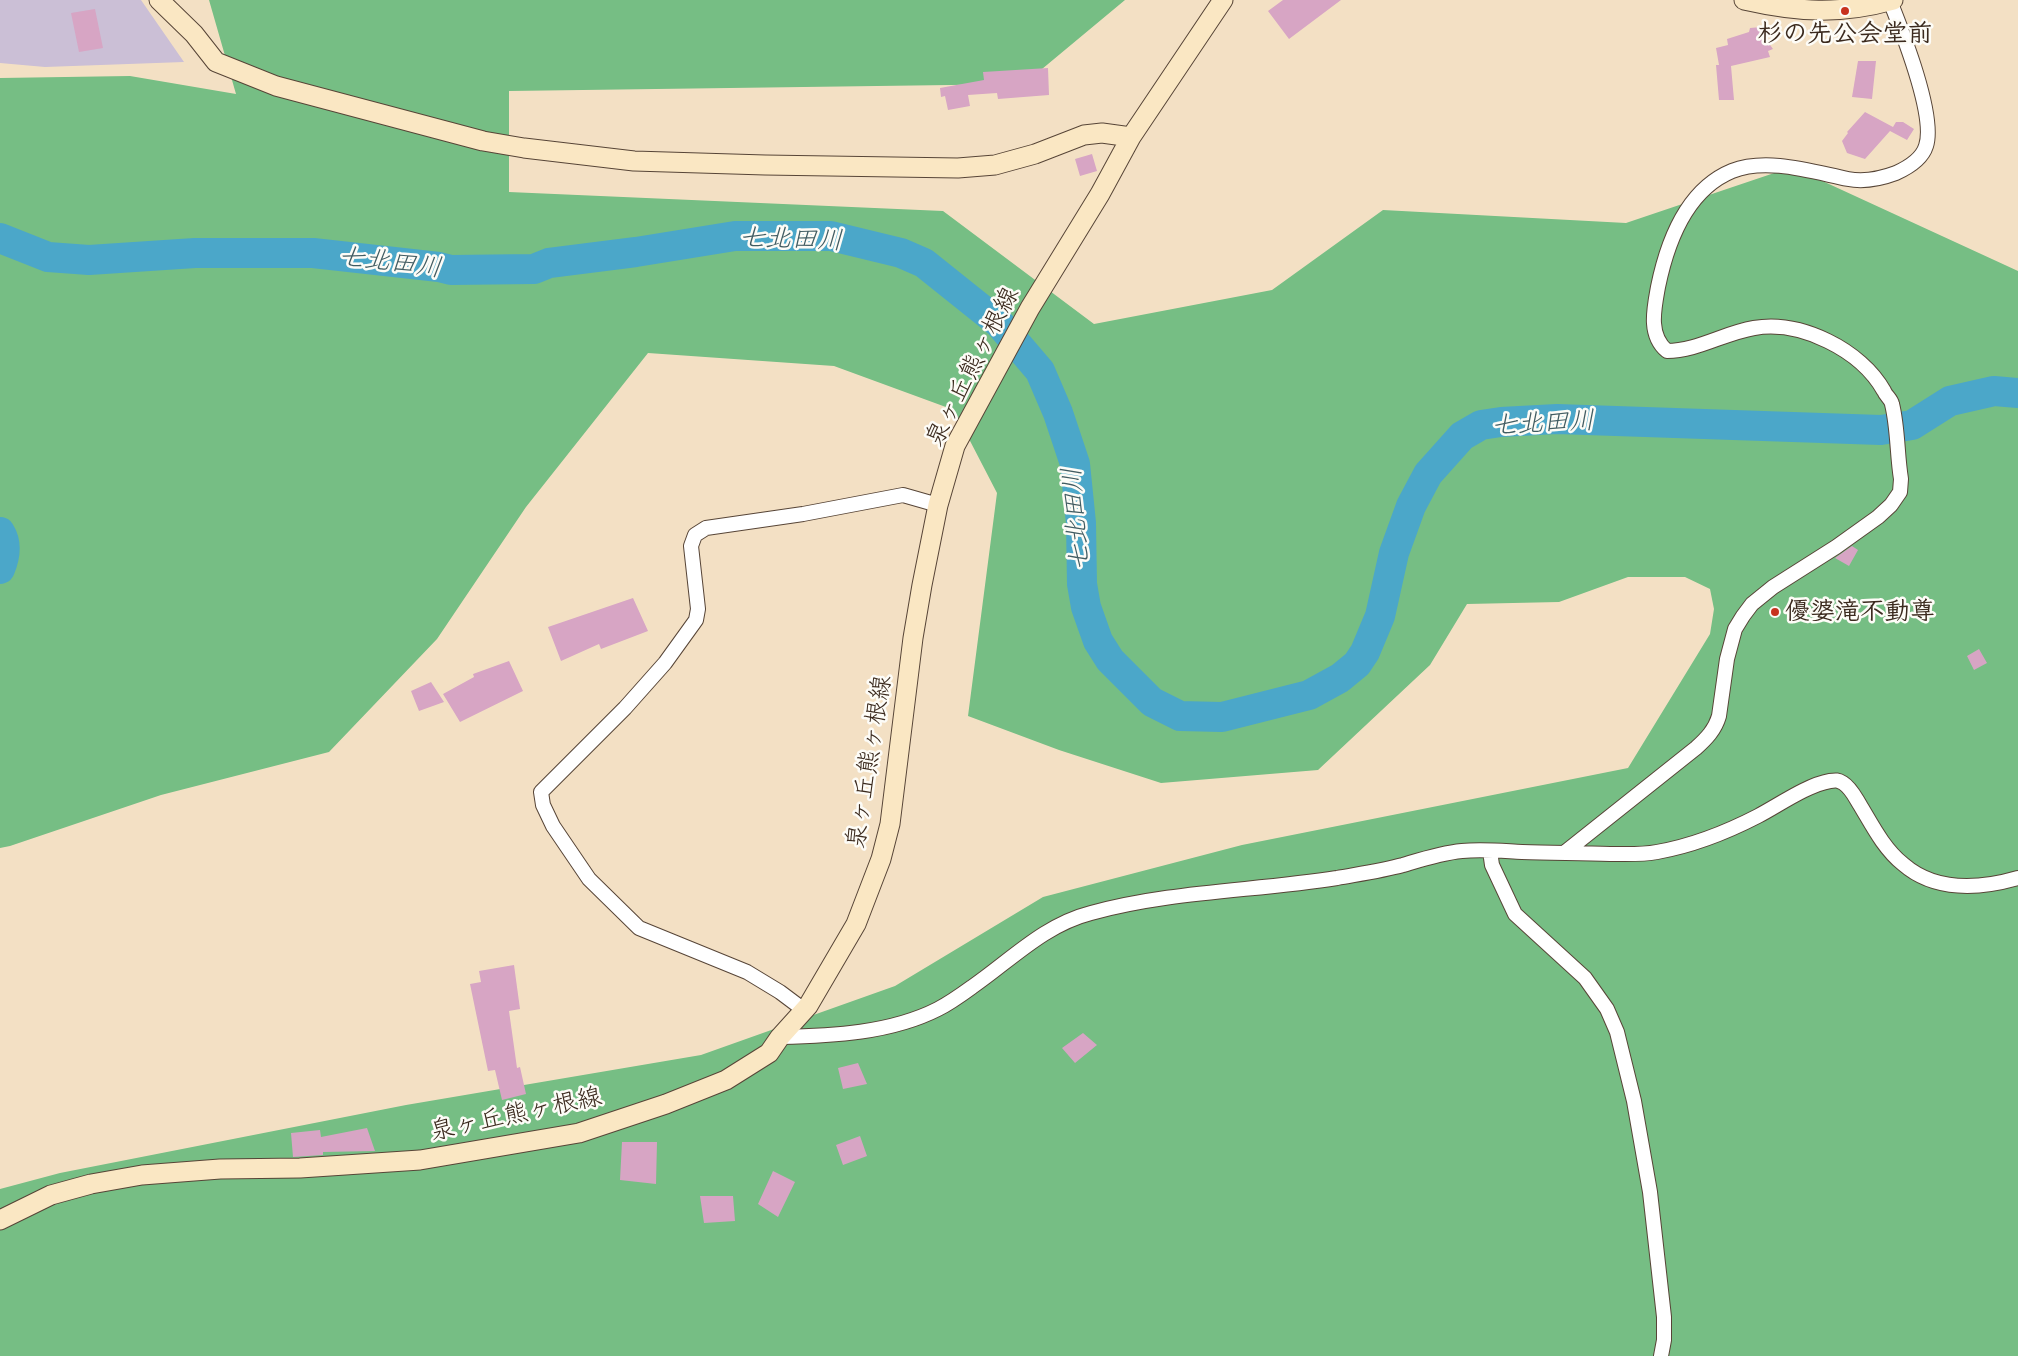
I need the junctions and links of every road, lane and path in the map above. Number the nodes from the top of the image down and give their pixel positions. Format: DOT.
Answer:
graph roads {
  1 [pos="159,0"];
  2 [pos="1223,0"];
  3 [pos="1744,0"];
  4 [pos="1891,0"];
  5 [pos="1131,136"];
  6 [pos="938,505"];
  7 [pos="1490,851"];
  8 [pos="1564,853"];
  9 [pos="2018,878"];
  10 [pos="804,1010"];
  11 [pos="780,1037"];
  12 [pos="0,1220"];
  13 [pos="1661,1356"];
  1 -- 5 [label="main road"];
  2 -- 5 [label="main road, 泉ヶ丘熊ヶ根線"];
  3 -- 4 [label="main road"];
  4 -- 8 [label="street"];
  5 -- 6 [label="main road, 泉ヶ丘熊ヶ根線"];
  6 -- 10 [label="main road, 泉ヶ丘熊ヶ根線"];
  6 -- 10 [label="street"];
  7 -- 8 [label="street"];
  7 -- 11 [label="street"];
  7 -- 13 [label="street"];
  8 -- 9 [label="street"];
  10 -- 11 [label="main road, 泉ヶ丘熊ヶ根線"];
  11 -- 12 [label="main road, 泉ヶ丘熊ヶ根線"];
}
